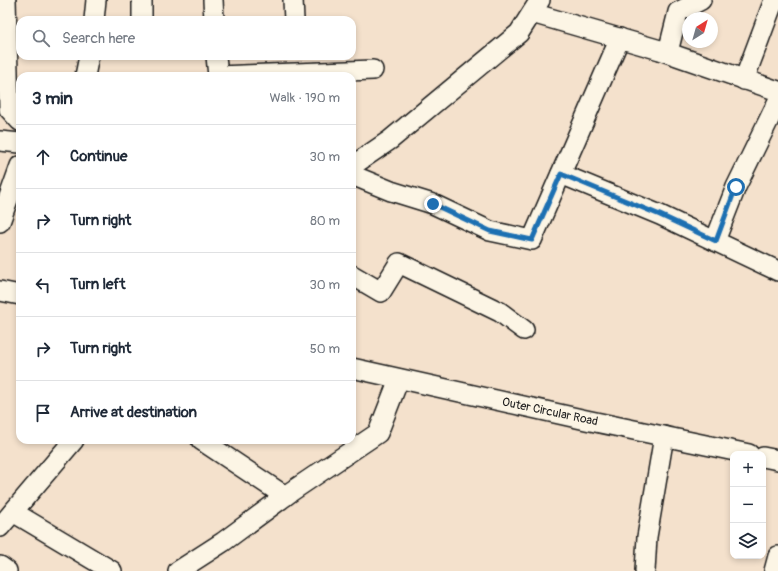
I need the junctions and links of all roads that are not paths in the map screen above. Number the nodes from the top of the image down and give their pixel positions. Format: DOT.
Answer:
graph roads {
  1 [pos="6,0"];
  2 [pos="96,0"];
  3 [pos="142,0"];
  4 [pos="213,0"];
  5 [pos="293,0"];
  6 [pos="701,0"];
  7 [pos="774,0"];
  8 [pos="536,7"];
  9 [pos="94,16"];
  10 [pos="142,16"];
  11 [pos="214,16"];
  12 [pos="294,16"];
  13 [pos="620,38"];
  14 [pos="668,52"];
  15 [pos="216,60"];
  16 [pos="295,68"];
  17 [pos="373,70"];
  18 [pos="218,72"];
  19 [pos="256,72"];
  20 [pos="744,80"];
  21 [pos="4,86"];
  22 [pos="778,91"];
  23 [pos="778,100"];
  24 [pos="16,116"];
  25 [pos="0,141"];
  26 [pos="16,143"];
  27 [pos="356,163"];
  28 [pos="561,174"];
  29 [pos="16,177"];
  30 [pos="356,177"];
  31 [pos="0,222"];
  32 [pos="716,241"];
  33 [pos="778,271"];
  34 [pos="356,277"];
  35 [pos="0,290"];
  36 [pos="16,294"];
  37 [pos="524,330"];
  38 [pos="356,369"];
  39 [pos="399,379"];
  40 [pos="664,436"];
  41 [pos="71,444"];
  42 [pos="207,444"];
  43 [pos="735,451"];
  44 [pos="766,458"];
  45 [pos="778,460"];
  46 [pos="285,496"];
  47 [pos="13,512"];
  48 [pos="0,527"];
  49 [pos="778,556"];
  50 [pos="0,566"];
  51 [pos="8,571"];
  52 [pos="112,571"];
  53 [pos="178,571"];
  54 [pos="645,571"];
  55 [pos="774,571"];
  1 -- 21 [label="street"];
  2 -- 9 [label="street"];
  3 -- 10 [label="street"];
  4 -- 11 [label="street"];
  5 -- 12 [label="street"];
  6 -- 14 [label="street"];
  7 -- 20 [label="street"];
  8 -- 13 [label="street"];
  8 -- 27 [label="street"];
  13 -- 14 [label="street"];
  13 -- 28 [label="street"];
  14 -- 20 [label="street"];
  15 -- 18 [label="street"];
  16 -- 17 [label="street"];
  16 -- 19 [label="street"];
  20 -- 22 [label="street"];
  21 -- 24 [label="street"];
  23 -- 32 [label="street"];
  25 -- 26 [label="street"];
  28 -- 30 [label="street"];
  28 -- 32 [label="street"];
  29 -- 31 [label="street"];
  32 -- 33 [label="street"];
  34 -- 37 [label="street"];
  35 -- 36 [label="street"];
  38 -- 39 [label="street, Outer Circular Road"];
  39 -- 40 [label="street, Outer Circular Road"];
  39 -- 46 [label="street"];
  40 -- 43 [label="street, Outer Circular Road"];
  40 -- 54 [label="street"];
  41 -- 47 [label="street"];
  42 -- 46 [label="street"];
  44 -- 45 [label="street"];
  46 -- 53 [label="street"];
  47 -- 48 [label="street"];
  47 -- 52 [label="street"];
  49 -- 55 [label="street"];
  50 -- 51 [label="street"];
}
